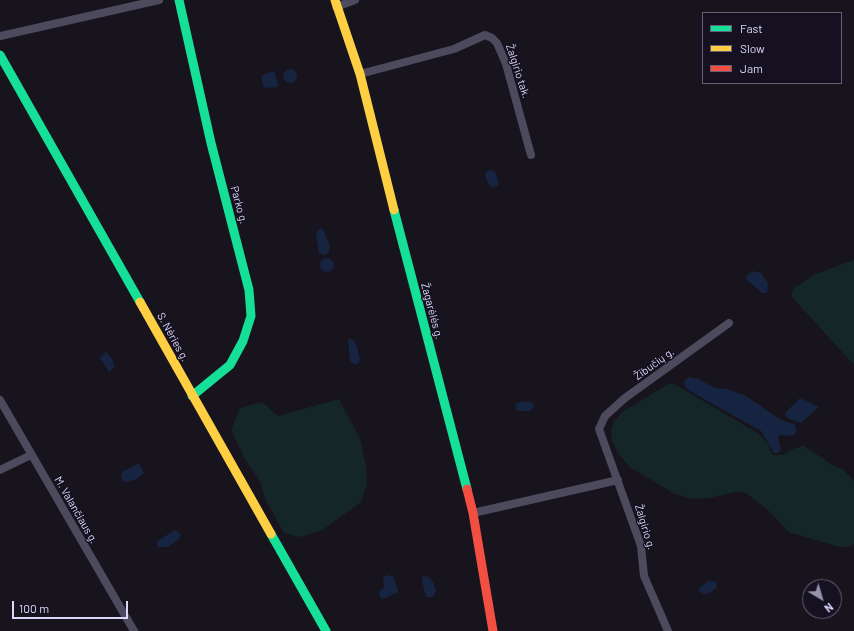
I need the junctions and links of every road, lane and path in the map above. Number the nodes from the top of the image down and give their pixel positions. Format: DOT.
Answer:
graph roads {
  1 [pos="159,0"];
  2 [pos="179,0"];
  3 [pos="355,0"];
  4 [pos="336,4"];
  5 [pos="0,36"];
  6 [pos="0,55"];
  7 [pos="360,74"];
  8 [pos="531,155"];
  9 [pos="730,323"];
  10 [pos="192,396"];
  11 [pos="0,400"];
  12 [pos="599,429"];
  13 [pos="31,455"];
  14 [pos="0,470"];
  15 [pos="618,480"];
  16 [pos="473,513"];
  17 [pos="134,631"];
  18 [pos="326,631"];
  19 [pos="493,631"];
  20 [pos="668,631"];
  1 -- 5 [label="street"];
  2 -- 10 [label="street, Parko g."];
  3 -- 4 [label="street"];
  4 -- 7 [label="street, Žagarėlės g."];
  6 -- 10 [label="street, S. Nėries g."];
  7 -- 8 [label="street, Žalgirio tak."];
  7 -- 16 [label="street, Žagarėlės g."];
  9 -- 12 [label="street, Žibučių g."];
  10 -- 18 [label="street, S. Nėries g."];
  11 -- 13 [label="street, M. Valančiaus g."];
  12 -- 15 [label="street, Žalgirio g."];
  13 -- 14 [label="street"];
  13 -- 17 [label="street, M. Valančiaus g."];
  15 -- 16 [label="street"];
  15 -- 20 [label="street, Žalgirio g."];
  16 -- 19 [label="street, Žagarėlės g."];
}
